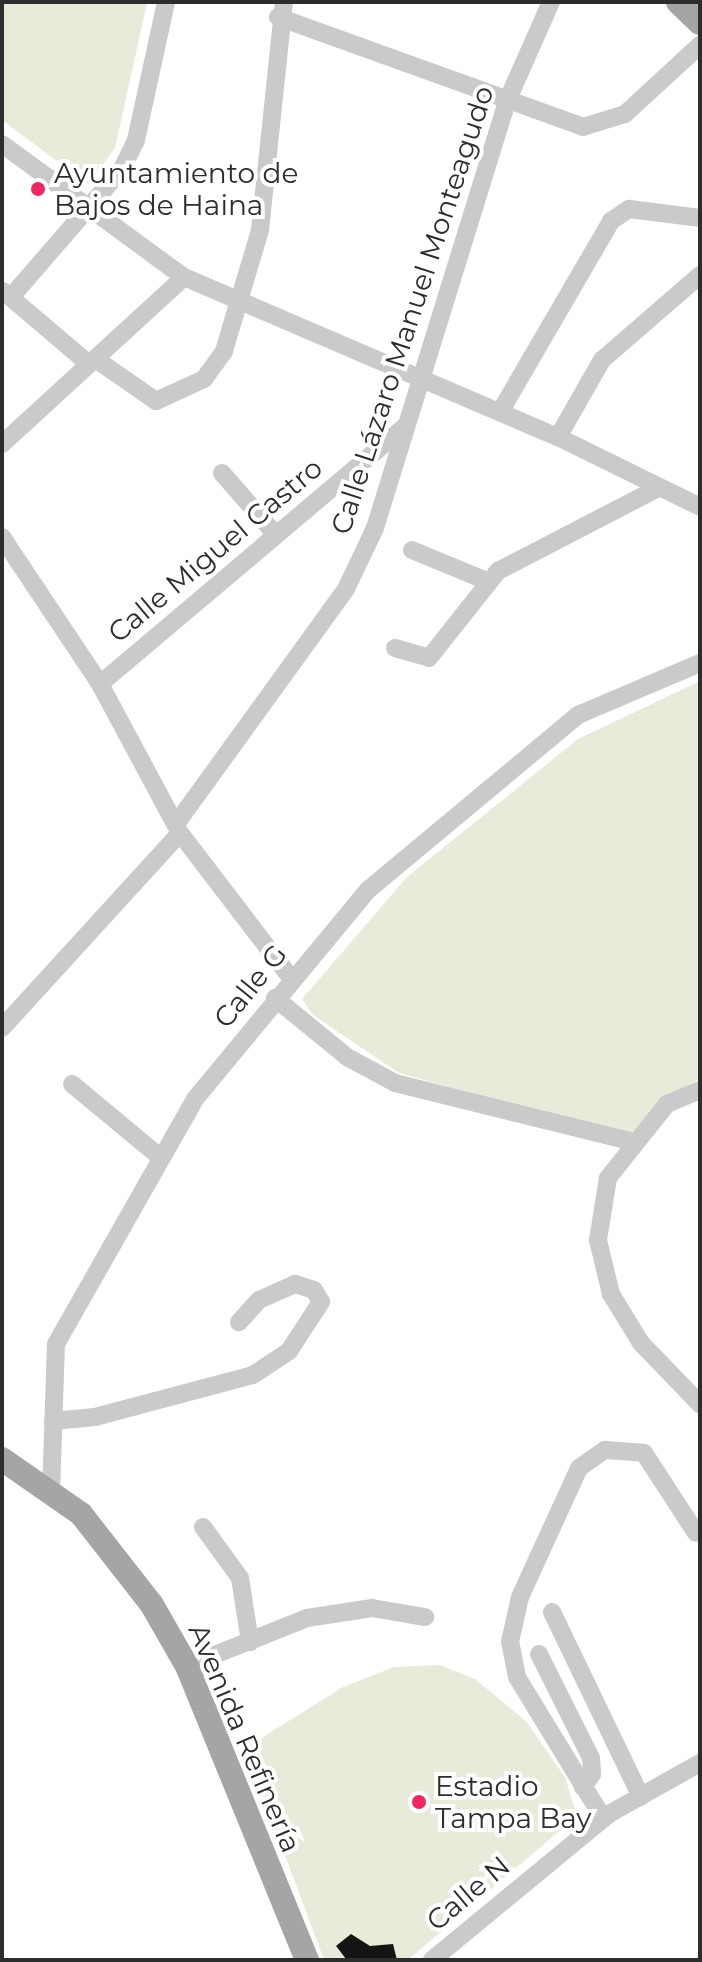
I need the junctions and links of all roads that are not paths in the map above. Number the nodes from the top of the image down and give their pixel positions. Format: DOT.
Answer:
graph roads {
  1 [pos="166,2"];
  2 [pos="551,2"];
  3 [pos="678,2"];
  4 [pos="281,10"];
  5 [pos="700,23"];
  6 [pos="700,45"];
  7 [pos="508,99"];
  8 [pos="2,144"];
  9 [pos="87,212"];
  10 [pos="700,218"];
  11 [pos="700,275"];
  12 [pos="184,277"];
  13 [pos="7,294"];
  14 [pos="241,304"];
  15 [pos="93,362"];
  16 [pos="424,378"];
  17 [pos="500,412"];
  18 [pos="403,428"];
  19 [pos="558,437"];
  20 [pos="4,438"];
  21 [pos="222,473"];
  22 [pos="660,487"];
  23 [pos="700,507"];
  24 [pos="276,535"];
  25 [pos="2,537"];
  26 [pos="412,550"];
  27 [pos="487,581"];
  28 [pos="395,648"];
  29 [pos="700,663"];
  30 [pos="100,684"];
  31 [pos="178,828"];
  32 [pos="291,978"];
  33 [pos="275,998"];
  34 [pos="2,1028"];
  35 [pos="72,1084"];
  36 [pos="700,1090"];
  37 [pos="633,1142"];
  38 [pos="161,1158"];
  39 [pos="239,1322"];
  40 [pos="700,1404"];
  41 [pos="53,1421"];
  42 [pos="2,1459"];
  43 [pos="51,1494"];
  44 [pos="203,1527"];
  45 [pos="696,1533"];
  46 [pos="552,1612"];
  47 [pos="425,1617"];
  48 [pos="250,1642"];
  49 [pos="539,1654"];
  50 [pos="187,1666"];
  51 [pos="700,1763"];
  52 [pos="583,1787"];
  53 [pos="641,1797"];
  54 [pos="603,1818"];
  55 [pos="307,1960"];
  56 [pos="432,1960"];
  1 -- 9 [label="street"];
  2 -- 7 [label="street, Calle Lázaro Manuel Monteagudo"];
  3 -- 5 [label="main road"];
  4 -- 7 [label="street"];
  4 -- 14 [label="street"];
  6 -- 7 [label="street"];
  7 -- 16 [label="street, Calle Lázaro Manuel Monteagudo"];
  8 -- 9 [label="street"];
  9 -- 12 [label="street"];
  9 -- 13 [label="street"];
  10 -- 17 [label="street"];
  11 -- 19 [label="street"];
  12 -- 14 [label="street"];
  12 -- 15 [label="street"];
  13 -- 15 [label="street"];
  14 -- 15 [label="street"];
  14 -- 16 [label="street"];
  15 -- 20 [label="street"];
  16 -- 17 [label="street"];
  16 -- 18 [label="street, Calle Lázaro Manuel Monteagudo"];
  17 -- 19 [label="street"];
  18 -- 24 [label="street, Calle Miguel Castro"];
  18 -- 31 [label="street, Calle Lázaro Manuel Monteagudo"];
  19 -- 22 [label="street"];
  21 -- 24 [label="street"];
  22 -- 23 [label="street"];
  22 -- 27 [label="street"];
  24 -- 30 [label="street, Calle Miguel Castro"];
  25 -- 30 [label="street"];
  26 -- 27 [label="street"];
  27 -- 28 [label="street"];
  29 -- 32 [label="street, Calle G"];
  30 -- 31 [label="street"];
  31 -- 32 [label="street"];
  31 -- 34 [label="street, Calle Lázaro Manuel Monteagudo"];
  32 -- 33 [label="street, Calle G"];
  33 -- 37 [label="street"];
  33 -- 38 [label="street, Calle G"];
  35 -- 38 [label="street"];
  36 -- 37 [label="street"];
  37 -- 40 [label="street"];
  38 -- 41 [label="street, Calle G"];
  39 -- 41 [label="street"];
  41 -- 43 [label="street, Calle G"];
  42 -- 43 [label="main road, Avenida Refinería"];
  43 -- 50 [label="main road, Avenida Refinería"];
  44 -- 48 [label="street"];
  45 -- 52 [label="street"];
  46 -- 53 [label="street"];
  47 -- 48 [label="street"];
  48 -- 50 [label="street"];
  49 -- 52 [label="street"];
  50 -- 55 [label="main road, Avenida Refinería"];
  51 -- 53 [label="street, Calle N"];
  52 -- 54 [label="street"];
  53 -- 54 [label="street, Calle N"];
  54 -- 56 [label="street, Calle N"];
}
